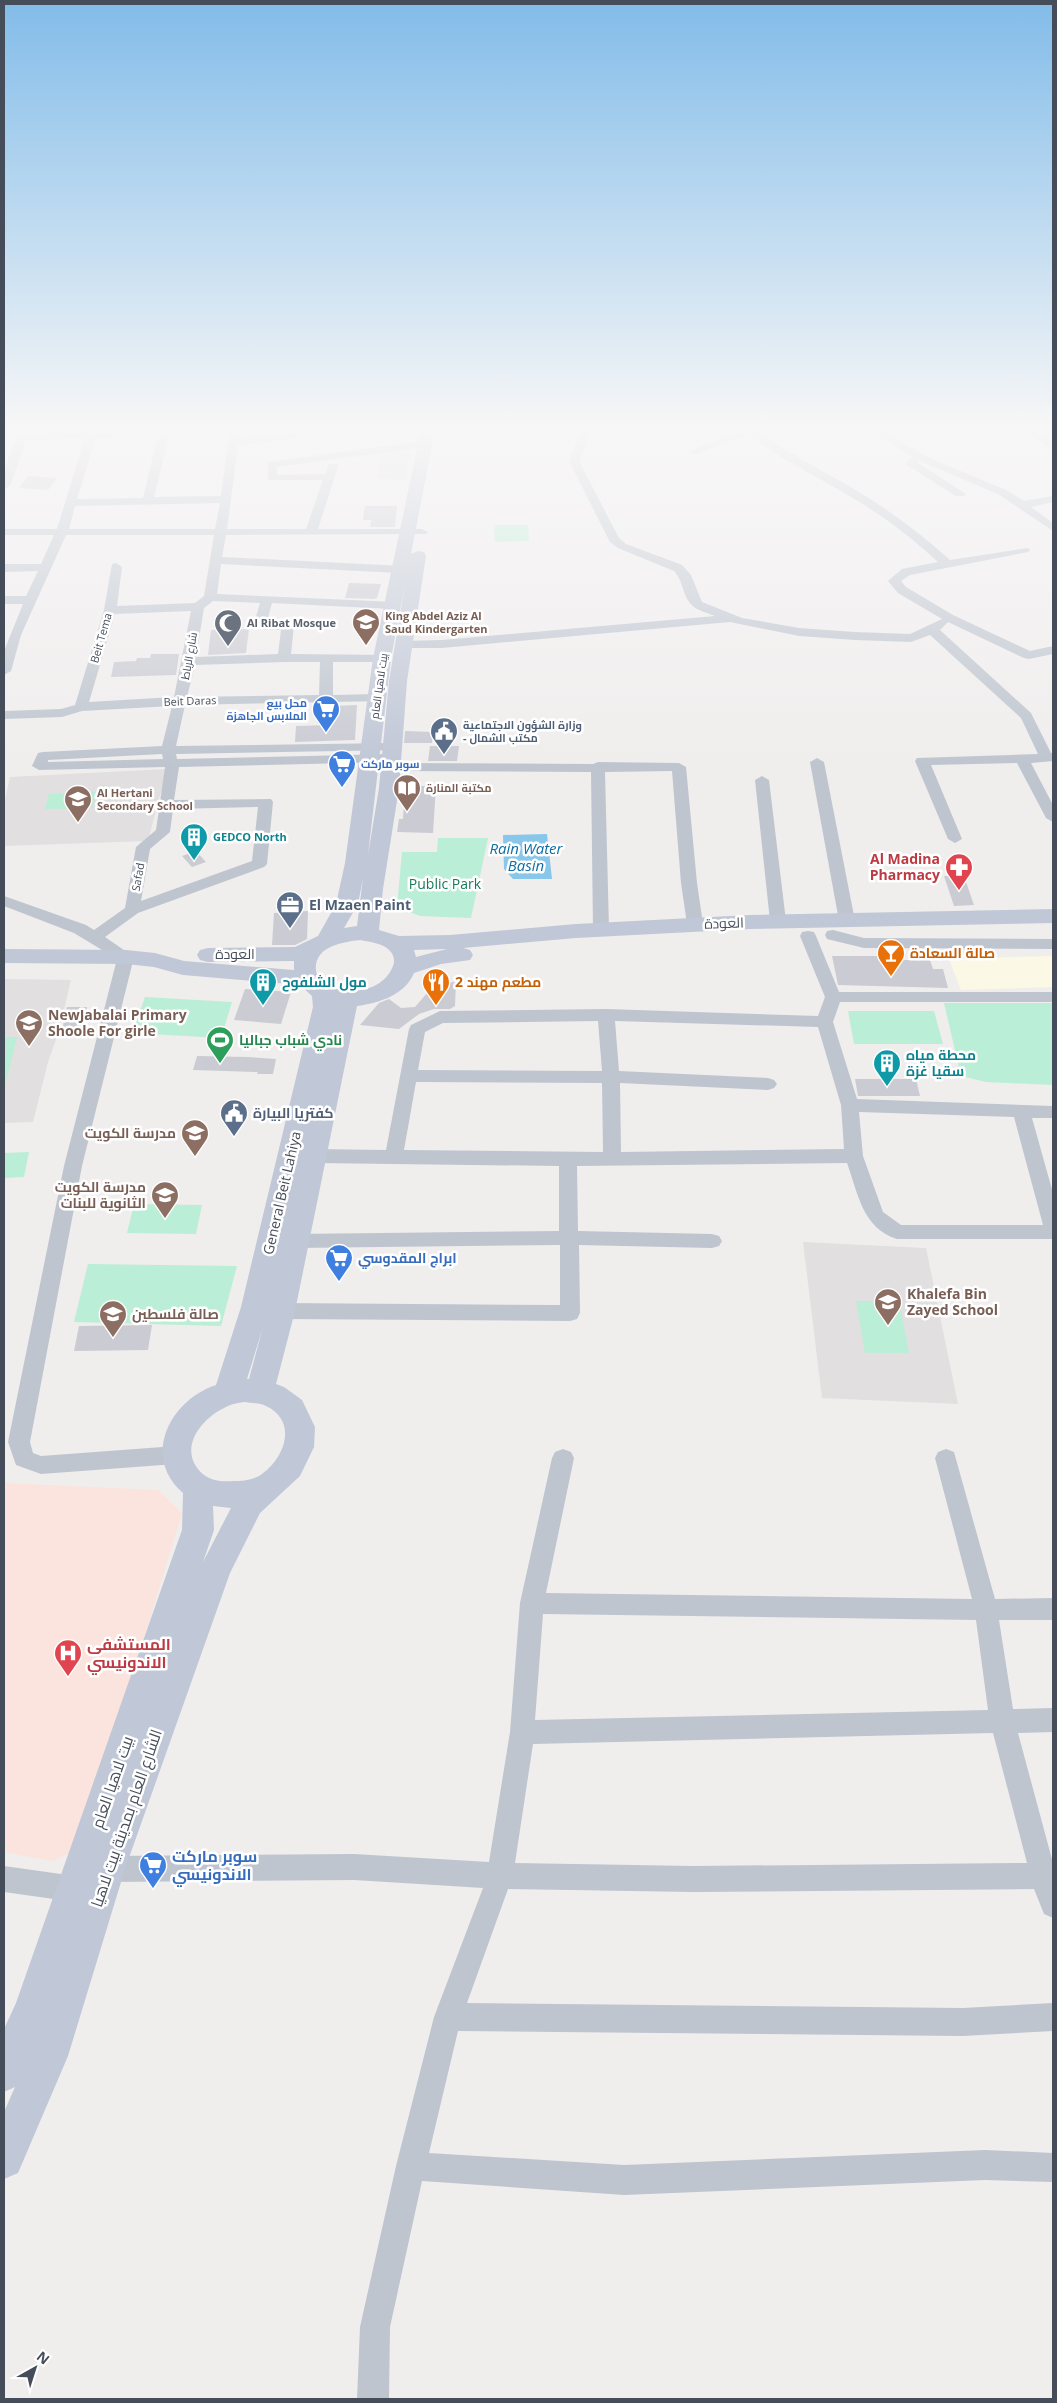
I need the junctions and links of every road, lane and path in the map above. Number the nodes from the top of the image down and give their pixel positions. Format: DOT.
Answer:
graph roads {
  1 [pos="57,542"];
  2 [pos="219,542"];
  3 [pos="410,542"];
  4 [pos="413,542"];
  5 [pos="617,542"];
  6 [pos="924,542"];
  7 [pos="1024,550"];
  8 [pos="216,560"];
  9 [pos="947,564"];
  10 [pos="45,567"];
  11 [pos="116,567"];
  12 [pos="4,568"];
  13 [pos="399,569"];
  14 [pos="210,597"];
  15 [pos="4,600"];
  16 [pos="31,600"];
  17 [pos="267,600"];
  18 [pos="392,605"];
  19 [pos="198,607"];
  20 [pos="110,610"];
  21 [pos="732,618"];
  22 [pos="949,618"];
  23 [pos="932,630"];
  24 [pos="9,634"];
  25 [pos="403,645"];
  26 [pos="1053,650"];
  27 [pos="284,658"];
  28 [pos="327,658"];
  29 [pos="382,658"];
  30 [pos="189,661"];
  31 [pos="4,671"];
  32 [pos="326,698"];
  33 [pos="377,698"];
  34 [pos="180,701"];
  35 [pos="81,707"];
  36 [pos="4,715"];
  37 [pos="168,750"];
  38 [pos="371,752"];
  39 [pos="391,757"];
  40 [pos="1050,757"];
  41 [pos="1022,759"];
  42 [pos="817,762"];
  43 [pos="172,765"];
  44 [pos="598,766"];
  45 [pos="762,780"];
  46 [pos="166,804"];
  47 [pos="1053,818"];
  48 [pos="955,839"];
  49 [pos="4,901"];
  50 [pos="132,910"];
  51 [pos="1053,916"];
  52 [pos="778,921"];
  53 [pos="695,924"];
  54 [pos="840,928"];
  55 [pos="601,929"];
  56 [pos="1053,930"];
  57 [pos="368,933"];
  58 [pos="808,936"];
  59 [pos="95,937"];
  60 [pos="395,943"];
  61 [pos="321,944"];
  62 [pos="1053,944"];
  63 [pos="4,956"];
  64 [pos="126,957"];
  65 [pos="155,960"];
  66 [pos="407,967"];
  67 [pos="326,989"];
  68 [pos="833,997"];
  69 [pos="1053,997"];
  70 [pos="606,1015"];
  71 [pos="825,1022"];
  72 [pos="410,1076"];
  73 [pos="611,1077"];
  74 [pos="768,1084"];
  75 [pos="850,1105"];
  76 [pos="1022,1112"];
  77 [pos="1053,1112"];
  78 [pos="315,1156"];
  79 [pos="394,1156"];
  80 [pos="854,1156"];
  81 [pos="568,1159"];
  82 [pos="612,1159"];
  83 [pos="1053,1227"];
  84 [pos="1053,1232"];
  85 [pos="570,1238"];
  86 [pos="294,1241"];
  87 [pos="712,1241"];
  88 [pos="281,1311"];
  89 [pos="260,1391"];
  90 [pos="228,1392"];
  91 [pos="176,1456"];
  92 [pos="563,1458"];
  93 [pos="946,1458"];
  94 [pos="198,1487"];
  95 [pos="267,1487"];
  96 [pos="532,1603"];
  97 [pos="1053,1609"];
  98 [pos="986,1610"];
  99 [pos="1002,1720"];
  100 [pos="1053,1720"];
  101 [pos="522,1732"];
  102 [pos="107,1868"];
  103 [pos="500,1876"];
  104 [pos="1048,1876"];
  105 [pos="4,1879"];
  106 [pos="74,1889"];
  107 [pos="1053,1905"];
  108 [pos="448,2017"];
  109 [pos="1053,2017"];
  110 [pos="4,2072"];
  111 [pos="4,2159"];
  112 [pos="411,2166"];
  113 [pos="1053,2168"];
  114 [pos="373,2399"];
  1 -- 10 [label="street"];
  2 -- 8 [label="street"];
  3 -- 13 [label="main road, بيت لاهيا العام"];
  4 -- 25 [label="main road, بيت لاهيا العام"];
  5 -- 21 [label="street"];
  6 -- 9 [label="street"];
  7 -- 9 [label="street"];
  8 -- 13 [label="street"];
  8 -- 14 [label="street"];
  9 -- 22 [label="street"];
  10 -- 12 [label="street"];
  10 -- 16 [label="street"];
  11 -- 20 [label="street, Beit Tema"];
  13 -- 18 [label="main road, بيت لاهيا العام"];
  14 -- 17 [label="street"];
  14 -- 19 [label="street"];
  15 -- 16 [label="street"];
  16 -- 24 [label="street"];
  17 -- 18 [label="street"];
  17 -- 27 [label="street"];
  18 -- 29 [label="main road, بيت لاهيا العام"];
  19 -- 20 [label="street"];
  19 -- 30 [label="street, شارع الرباط"];
  20 -- 35 [label="street, Beit Tema"];
  21 -- 23 [label="street"];
  21 -- 25 [label="street"];
  22 -- 23 [label="street"];
  22 -- 26 [label="street"];
  23 -- 40 [label="street"];
  24 -- 31 [label="street"];
  25 -- 39 [label="main road, بيت لاهيا العام"];
  27 -- 28 [label="street"];
  27 -- 30 [label="street"];
  28 -- 29 [label="street"];
  28 -- 32 [label="street"];
  29 -- 33 [label="main road, بيت لاهيا العام"];
  30 -- 34 [label="street, شارع الرباط"];
  32 -- 33 [label="street, Beit Daras"];
  32 -- 34 [label="street, Beit Daras"];
  33 -- 38 [label="main road, بيت لاهيا العام"];
  34 -- 35 [label="street, Beit Daras"];
  34 -- 37 [label="street, شارع الرباط"];
  35 -- 36 [label="street, Beit Daras"];
  37 -- 38 [label="street"];
  37 -- 43 [label="street, Safad"];
  37 -- 43 [label="street"];
  38 -- 39 [label="street"];
  38 -- 43 [label="street"];
  38 -- 61 [label="main road, بيت لاهيا العام"];
  39 -- 44 [label="street"];
  39 -- 57 [label="main road, بيت لاهيا العام"];
  40 -- 41 [label="street"];
  41 -- 47 [label="street"];
  41 -- 48 [label="street"];
  42 -- 54 [label="street"];
  43 -- 46 [label="street, Safad"];
  44 -- 53 [label="street"];
  44 -- 55 [label="street"];
  45 -- 52 [label="street"];
  46 -- 50 [label="street, Safad"];
  46 -- 50 [label="street"];
  49 -- 59 [label="street"];
  50 -- 59 [label="street, Safad"];
  51 -- 54 [label="main road, العودة"];
  52 -- 53 [label="main road, العودة"];
  52 -- 54 [label="main road, العودة"];
  53 -- 55 [label="main road, العودة"];
  54 -- 56 [label="main road, العودة"];
  54 -- 58 [label="main road, العودة"];
  54 -- 62 [label="street"];
  55 -- 60 [label="main road, العودة"];
  57 -- 60 [label="main road"];
  57 -- 61 [label="main road"];
  58 -- 66 [label="main road, العودة"];
  58 -- 68 [label="street"];
  59 -- 64 [label="street"];
  60 -- 66 [label="main road"];
  61 -- 65 [label="main road, العودة"];
  61 -- 67 [label="main road"];
  63 -- 64 [label="main road, العودة"];
  64 -- 65 [label="main road, العودة"];
  64 -- 91 [label="street"];
  65 -- 67 [label="main road, العودة"];
  66 -- 67 [label="main road"];
  67 -- 78 [label="main road, General Beit Lahiya"];
  67 -- 90 [label="main road, General Beit Lahiya"];
  68 -- 69 [label="street"];
  68 -- 71 [label="street"];
  70 -- 71 [label="street"];
  70 -- 72 [label="street"];
  70 -- 73 [label="street"];
  71 -- 75 [label="street"];
  72 -- 73 [label="street"];
  72 -- 79 [label="street"];
  73 -- 74 [label="street"];
  73 -- 82 [label="street"];
  75 -- 76 [label="street"];
  75 -- 80 [label="street"];
  76 -- 77 [label="street"];
  76 -- 83 [label="street"];
  78 -- 79 [label="street"];
  78 -- 86 [label="main road, General Beit Lahiya"];
  79 -- 81 [label="street"];
  80 -- 82 [label="street"];
  80 -- 84 [label="street"];
  81 -- 82 [label="street"];
  81 -- 85 [label="street"];
  85 -- 86 [label="street"];
  85 -- 87 [label="street"];
  85 -- 88 [label="street"];
  86 -- 88 [label="main road, General Beit Lahiya"];
  88 -- 89 [label="main road, General Beit Lahiya"];
  89 -- 90 [label="main road"];
  89 -- 95 [label="main road"];
  90 -- 91 [label="main road"];
  91 -- 94 [label="main road"];
  92 -- 96 [label="street"];
  93 -- 98 [label="street"];
  94 -- 95 [label="main road"];
  94 -- 106 [label="main road, بيت لاهيا العام"];
  95 -- 102 [label="main road, الشارع العام بمدينة بيت لاهيا"];
  96 -- 98 [label="street"];
  96 -- 101 [label="street"];
  97 -- 98 [label="street"];
  98 -- 99 [label="street"];
  99 -- 100 [label="street"];
  99 -- 101 [label="street"];
  99 -- 104 [label="street"];
  101 -- 103 [label="street"];
  102 -- 103 [label="street"];
  102 -- 111 [label="main road, الشارع العام بمدينة بيت لاهيا"];
  103 -- 104 [label="street"];
  103 -- 108 [label="street"];
  104 -- 107 [label="street"];
  105 -- 106 [label="street"];
  106 -- 110 [label="main road, بيت لاهيا العام"];
  108 -- 109 [label="street"];
  108 -- 112 [label="street"];
  112 -- 113 [label="street"];
  112 -- 114 [label="street"];
}
